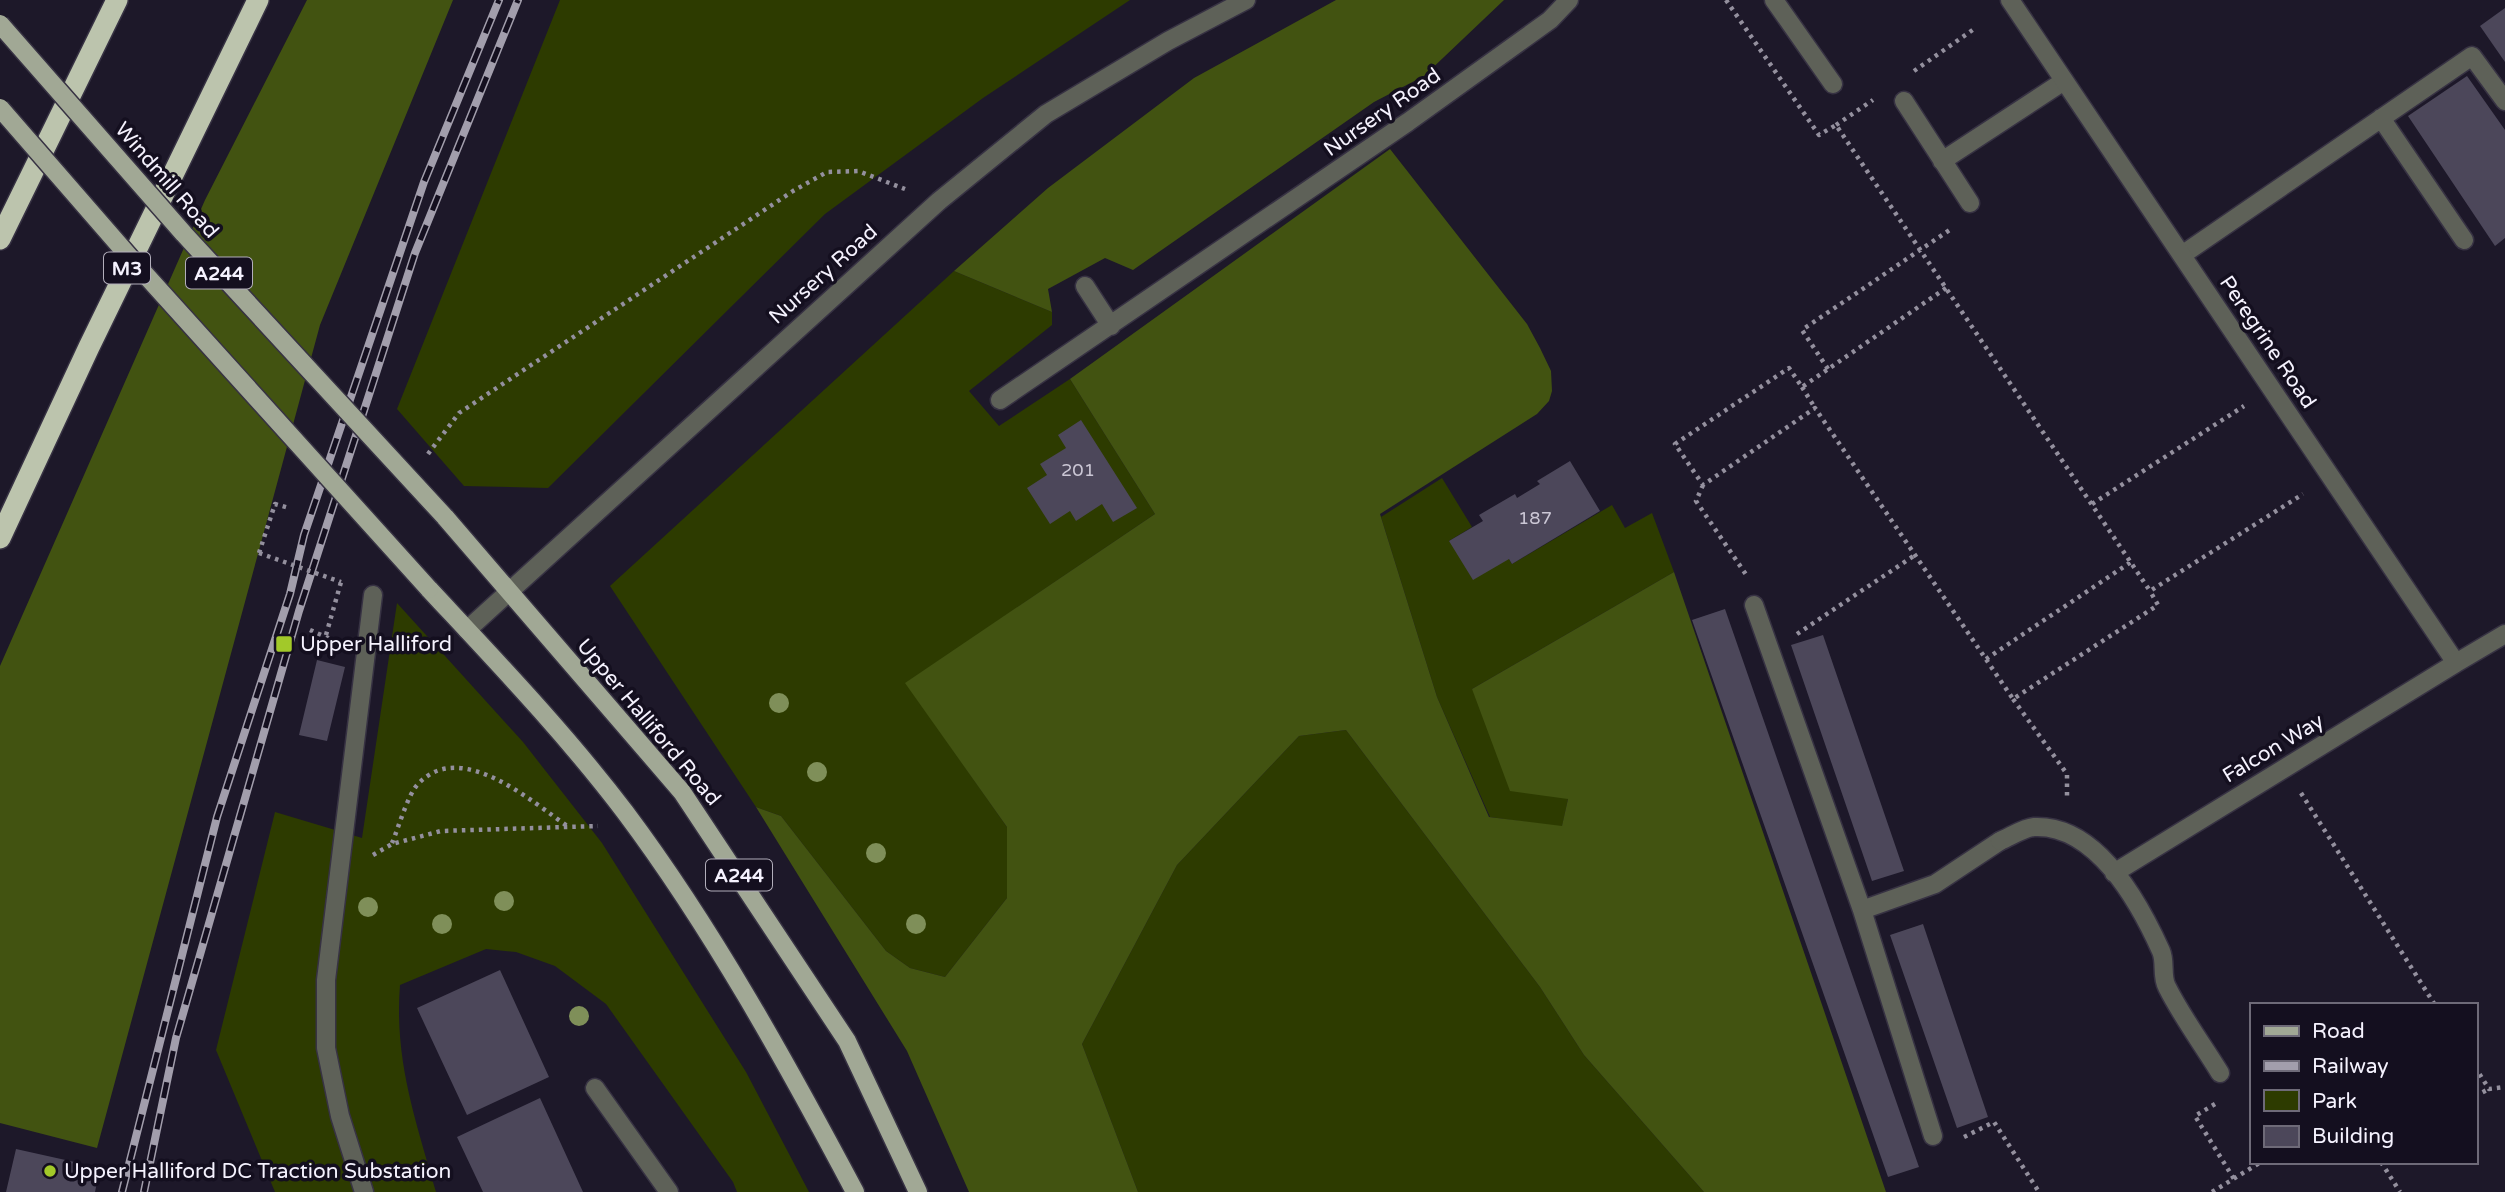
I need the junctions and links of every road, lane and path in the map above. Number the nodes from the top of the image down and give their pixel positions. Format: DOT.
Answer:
graph roads {
  1 [pos="117,0"];
  2 [pos="258,0"];
  3 [pos="1246,0"];
  4 [pos="1569,0"];
  5 [pos="1726,0"];
  6 [pos="1774,0"];
  7 [pos="2010,0"];
  8 [pos="0,24"];
  9 [pos="2064,81"];
  10 [pos="1833,84"];
  11 [pos="2505,101"];
  12 [pos="1904,102"];
  13 [pos="0,108"];
  14 [pos="2381,118"];
  15 [pos="1942,161"];
  16 [pos="939,201"];
  17 [pos="1970,202"];
  18 [pos="0,239"];
  19 [pos="2464,240"];
  20 [pos="1920,250"];
  21 [pos="2182,256"];
  22 [pos="1085,286"];
  23 [pos="1946,288"];
  24 [pos="1111,326"];
  25 [pos="1828,369"];
  26 [pos="1802,387"];
  27 [pos="2272,388"];
  28 [pos="1000,400"];
  29 [pos="1815,408"];
  30 [pos="427,456"];
  31 [pos="2331,477"];
  32 [pos="1703,485"];
  33 [pos="2092,504"];
  34 [pos="289,508"];
  35 [pos="445,517"];
  36 [pos="0,538"];
  37 [pos="1915,555"];
  38 [pos="2131,562"];
  39 [pos="2150,591"];
  40 [pos="510,592"];
  41 [pos="373,595"];
  42 [pos="1754,605"];
  43 [pos="467,630"];
  44 [pos="326,635"];
  45 [pos="2505,635"];
  46 [pos="1768,645"];
  47 [pos="1986,659"];
  48 [pos="2456,663"];
  49 [pos="2013,699"];
  50 [pos="2285,767"];
  51 [pos="602,826"];
  52 [pos="570,828"];
  53 [pos="2067,833"];
  54 [pos="392,844"];
  55 [pos="2115,873"];
  56 [pos="336,877"];
  57 [pos="1862,910"];
  58 [pos="2434,1003"];
  59 [pos="2477,1071"];
  60 [pos="2220,1073"];
  61 [pos="2505,1087"];
  62 [pos="595,1088"];
  63 [pos="2489,1088"];
  64 [pos="2477,1095"];
  65 [pos="2223,1098"];
  66 [pos="1933,1136"];
  67 [pos="2258,1164"];
  68 [pos="2382,1164"];
  69 [pos="2234,1179"];
  70 [pos="364,1192"];
  71 [pos="669,1192"];
  72 [pos="855,1192"];
  73 [pos="918,1192"];
  74 [pos="2039,1192"];
  75 [pos="2212,1192"];
  76 [pos="2400,1192"];
  1 -- 18 [label="highway"];
  2 -- 36 [label="highway, M3"];
  3 -- 16 [label="street, Nursery Road"];
  4 -- 24 [label="street, Nursery Road"];
  5 -- 20 [label="path"];
  6 -- 10 [label="street"];
  7 -- 9 [label="street, Peregrine Road"];
  8 -- 35 [label="main road, Windmill Road / A244, bridge"];
  9 -- 15 [label="street"];
  9 -- 21 [label="street, Peregrine Road"];
  11 -- 14 [label="street"];
  12 -- 15 [label="street"];
  13 -- 43 [label="main road, A244, bridge"];
  14 -- 19 [label="street"];
  14 -- 21 [label="street"];
  15 -- 17 [label="street"];
  16 -- 30 [label="path"];
  16 -- 40 [label="street, Nursery Road"];
  17 -- 20 [label="path"];
  20 -- 23 [label="path"];
  20 -- 25 [label="path"];
  21 -- 27 [label="street, Peregrine Road"];
  22 -- 24 [label="street"];
  23 -- 25 [label="path"];
  23 -- 33 [label="path"];
  24 -- 28 [label="street, Nursery Road"];
  25 -- 26 [label="path"];
  26 -- 29 [label="path"];
  26 -- 32 [label="path"];
  27 -- 31 [label="street, Peregrine Road"];
  27 -- 33 [label="path"];
  29 -- 32 [label="path"];
  29 -- 37 [label="path"];
  31 -- 39 [label="path"];
  31 -- 48 [label="street, Peregrine Road"];
  32 -- 42 [label="path"];
  33 -- 38 [label="path"];
  34 -- 44 [label="path, bridge"];
  35 -- 40 [label="main road, Upper Halliford Road / A244"];
  37 -- 46 [label="path"];
  37 -- 47 [label="path"];
  38 -- 39 [label="path"];
  38 -- 47 [label="path"];
  39 -- 49 [label="path"];
  40 -- 43 [label="street, Nursery Road"];
  40 -- 73 [label="main road, Upper Halliford Road / A244"];
  41 -- 56 [label="street"];
  42 -- 46 [label="street"];
  43 -- 72 [label="main road, A244"];
  45 -- 48 [label="street"];
  46 -- 57 [label="street"];
  47 -- 49 [label="path"];
  48 -- 50 [label="street, Falcon Way"];
  49 -- 53 [label="path"];
  50 -- 55 [label="street, Falcon Way"];
  50 -- 58 [label="path"];
  51 -- 52 [label="path"];
  52 -- 54 [label="path"];
  52 -- 54 [label="path"];
  53 -- 55 [label="street"];
  53 -- 57 [label="street"];
  54 -- 56 [label="path"];
  55 -- 60 [label="street"];
  56 -- 70 [label="street"];
  57 -- 66 [label="street"];
  59 -- 63 [label="path"];
  61 -- 63 [label="path"];
  62 -- 71 [label="street"];
  63 -- 64 [label="path"];
  65 -- 69 [label="path"];
  66 -- 74 [label="path"];
  67 -- 69 [label="path"];
  68 -- 76 [label="path"];
  69 -- 75 [label="path"];
}
